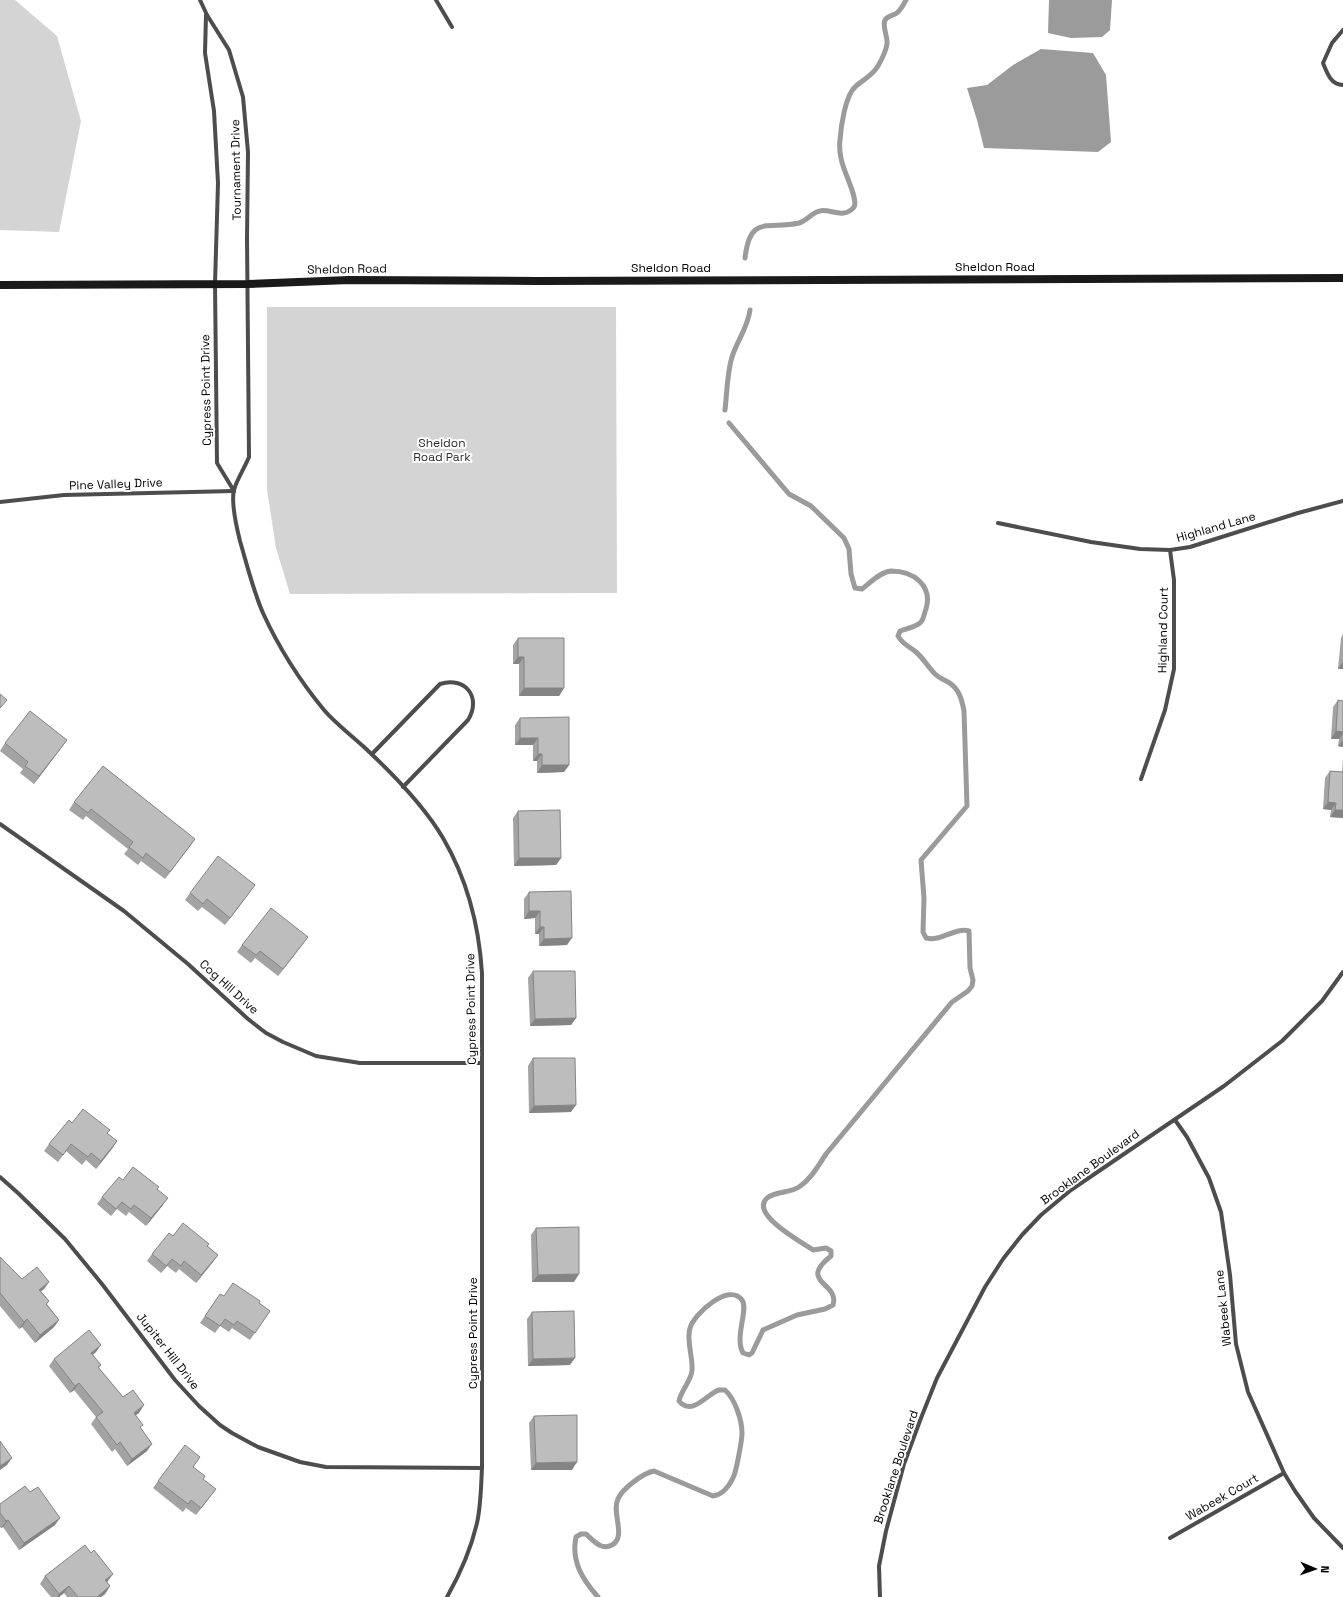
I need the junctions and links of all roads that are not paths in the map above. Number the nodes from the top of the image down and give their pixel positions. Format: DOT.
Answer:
graph roads {
  1 [pos="200,0"];
  2 [pos="436,0"];
  3 [pos="206,15"];
  4 [pos="452,27"];
  5 [pos="1343,30"];
  6 [pos="1343,85"];
  7 [pos="1343,278"];
  8 [pos="215,284"];
  9 [pos="248,284"];
  10 [pos="0,285"];
  11 [pos="234,490"];
  12 [pos="1343,501"];
  13 [pos="0,502"];
  14 [pos="998,523"];
  15 [pos="1170,550"];
  16 [pos="372,754"];
  17 [pos="1141,779"];
  18 [pos="403,787"];
  19 [pos="0,824"];
  20 [pos="1343,972"];
  21 [pos="482,1063"];
  22 [pos="1175,1120"];
  23 [pos="0,1178"];
  24 [pos="482,1468"];
  25 [pos="1284,1473"];
  26 [pos="1170,1538"];
  27 [pos="1343,1548"];
  28 [pos="448,1597"];
  29 [pos="880,1597"];
  1 -- 3 [label="street, Tournament Drive"];
  2 -- 4 [label="street"];
  3 -- 8 [label="street, Tournament Drive"];
  3 -- 9 [label="street, Tournament Drive"];
  5 -- 6 [label="street"];
  7 -- 9 [label="main road, Sheldon Road"];
  8 -- 9 [label="main road, Sheldon Road"];
  8 -- 10 [label="main road, Sheldon Road"];
  8 -- 11 [label="street, Cypress Point Drive"];
  9 -- 11 [label="street, Cypress Point Drive"];
  11 -- 13 [label="street, Pine Valley Drive"];
  11 -- 16 [label="street, Cypress Point Drive"];
  12 -- 15 [label="street, Highland Lane"];
  14 -- 15 [label="street, Highland Lane"];
  15 -- 17 [label="street, Highland Court"];
  16 -- 18 [label="street, Cypress Point Drive"];
  16 -- 18 [label="street"];
  18 -- 21 [label="street, Cypress Point Drive"];
  19 -- 21 [label="street, Cog Hill Drive"];
  20 -- 22 [label="street, Brooklane Boulevard"];
  21 -- 24 [label="street, Cypress Point Drive"];
  22 -- 25 [label="street, Wabeek Lane"];
  22 -- 29 [label="street, Brooklane Boulevard"];
  23 -- 24 [label="street, Jupiter Hill Drive"];
  24 -- 28 [label="street, Cypress Point Drive"];
  25 -- 26 [label="street, Wabeek Court"];
  25 -- 27 [label="street, Wabeek Lane"];
}
